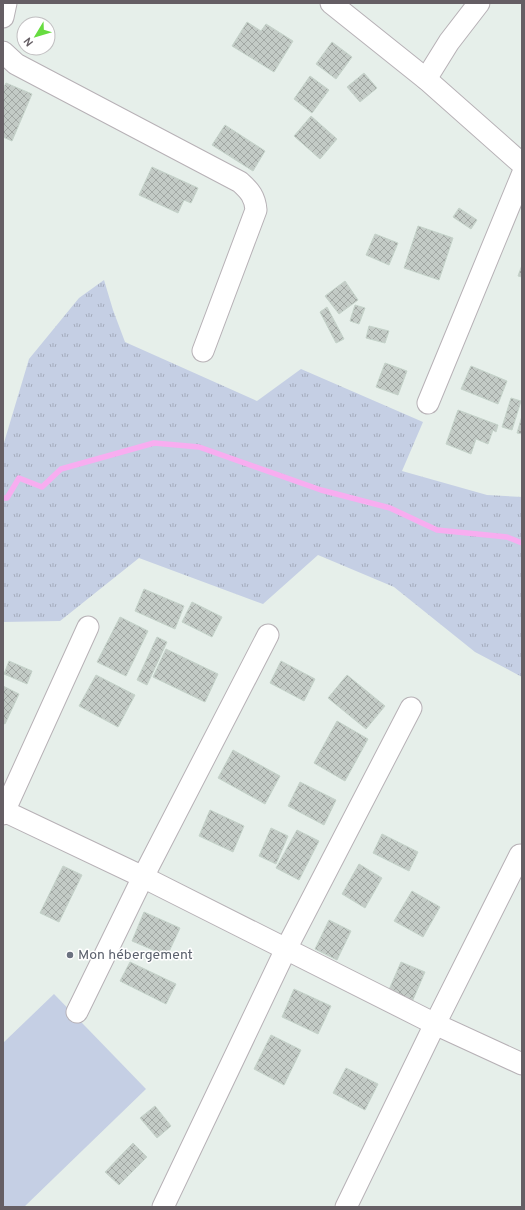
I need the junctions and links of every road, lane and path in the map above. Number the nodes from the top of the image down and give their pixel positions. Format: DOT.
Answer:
graph roads {
  1 [pos="6,3"];
  2 [pos="331,3"];
  3 [pos="479,3"];
  4 [pos="3,17"];
  5 [pos="3,52"];
  6 [pos="426,79"];
  7 [pos="522,164"];
  8 [pos="522,175"];
  9 [pos="203,351"];
  10 [pos="428,403"];
  11 [pos="88,627"];
  12 [pos="268,635"];
  13 [pos="411,708"];
  14 [pos="4,813"];
  15 [pos="520,855"];
  16 [pos="143,877"];
  17 [pos="286,949"];
  18 [pos="77,1012"];
  19 [pos="435,1024"];
  20 [pos="522,1064"];
  21 [pos="163,1207"];
  22 [pos="346,1207"];
  1 -- 4 [label="street"];
  2 -- 6 [label="street"];
  3 -- 6 [label="street"];
  5 -- 9 [label="street"];
  6 -- 7 [label="street"];
  8 -- 10 [label="street"];
  11 -- 14 [label="street"];
  12 -- 16 [label="street"];
  13 -- 17 [label="street"];
  14 -- 16 [label="street"];
  15 -- 19 [label="street"];
  16 -- 17 [label="street"];
  16 -- 18 [label="street"];
  17 -- 19 [label="street"];
  17 -- 21 [label="street"];
  19 -- 20 [label="street"];
  19 -- 22 [label="street"];
}
